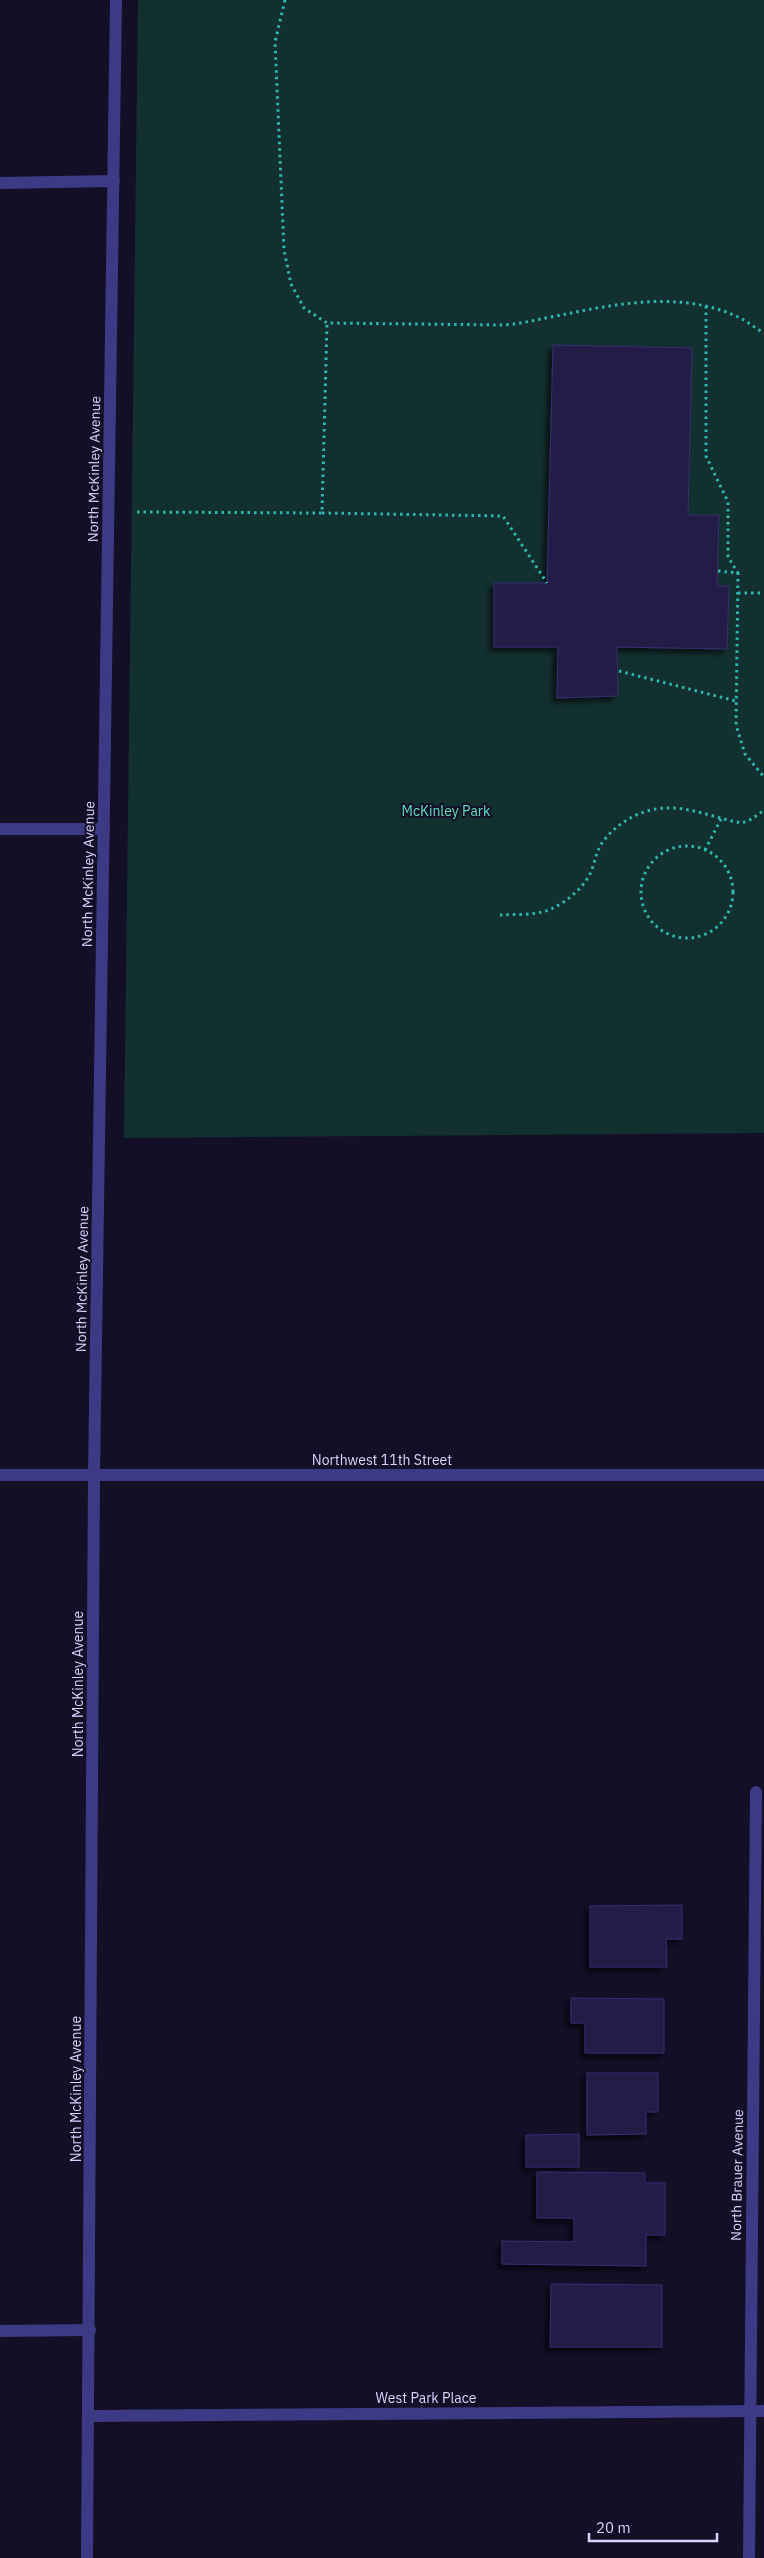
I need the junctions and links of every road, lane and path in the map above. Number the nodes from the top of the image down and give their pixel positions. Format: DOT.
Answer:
graph roads {
  1 [pos="116,0"];
  2 [pos="285,0"];
  3 [pos="114,181"];
  4 [pos="0,183"];
  5 [pos="706,306"];
  6 [pos="327,324"];
  7 [pos="764,333"];
  8 [pos="155,512"];
  9 [pos="322,513"];
  10 [pos="718,571"];
  11 [pos="738,573"];
  12 [pos="547,583"];
  13 [pos="738,593"];
  14 [pos="764,593"];
  15 [pos="619,671"];
  16 [pos="736,701"];
  17 [pos="764,777"];
  18 [pos="764,810"];
  19 [pos="721,819"];
  20 [pos="0,829"];
  21 [pos="104,829"];
  22 [pos="705,850"];
  23 [pos="500,915"];
  24 [pos="0,1475"];
  25 [pos="94,1475"];
  26 [pos="764,1475"];
  27 [pos="756,1792"];
  28 [pos="0,2330"];
  29 [pos="90,2330"];
  30 [pos="749,2411"];
  31 [pos="764,2411"];
  32 [pos="89,2416"];
  33 [pos="87,2558"];
  34 [pos="749,2558"];
  1 -- 3 [label="street, North McKinley Avenue"];
  2 -- 6 [label="path"];
  3 -- 4 [label="street"];
  3 -- 21 [label="street, North McKinley Avenue"];
  5 -- 6 [label="path"];
  5 -- 7 [label="path"];
  5 -- 11 [label="path"];
  6 -- 9 [label="path"];
  8 -- 9 [label="path"];
  9 -- 12 [label="path"];
  10 -- 11 [label="path"];
  11 -- 13 [label="path"];
  13 -- 14 [label="path"];
  13 -- 16 [label="path"];
  15 -- 16 [label="path"];
  16 -- 17 [label="path"];
  18 -- 19 [label="path"];
  19 -- 22 [label="path"];
  19 -- 23 [label="path"];
  20 -- 21 [label="street"];
  21 -- 25 [label="street, North McKinley Avenue"];
  22 -- 22 [label="path"];
  24 -- 25 [label="street, Northwest 11th Street"];
  25 -- 26 [label="street, Northwest 11th Street"];
  25 -- 29 [label="street, North McKinley Avenue"];
  27 -- 30 [label="street, North Brauer Avenue"];
  28 -- 29 [label="street"];
  29 -- 32 [label="street, North McKinley Avenue"];
  30 -- 31 [label="street, West Park Place"];
  30 -- 32 [label="street, West Park Place"];
  30 -- 34 [label="street, North Brauer Avenue"];
  32 -- 33 [label="street, North McKinley Avenue"];
}
